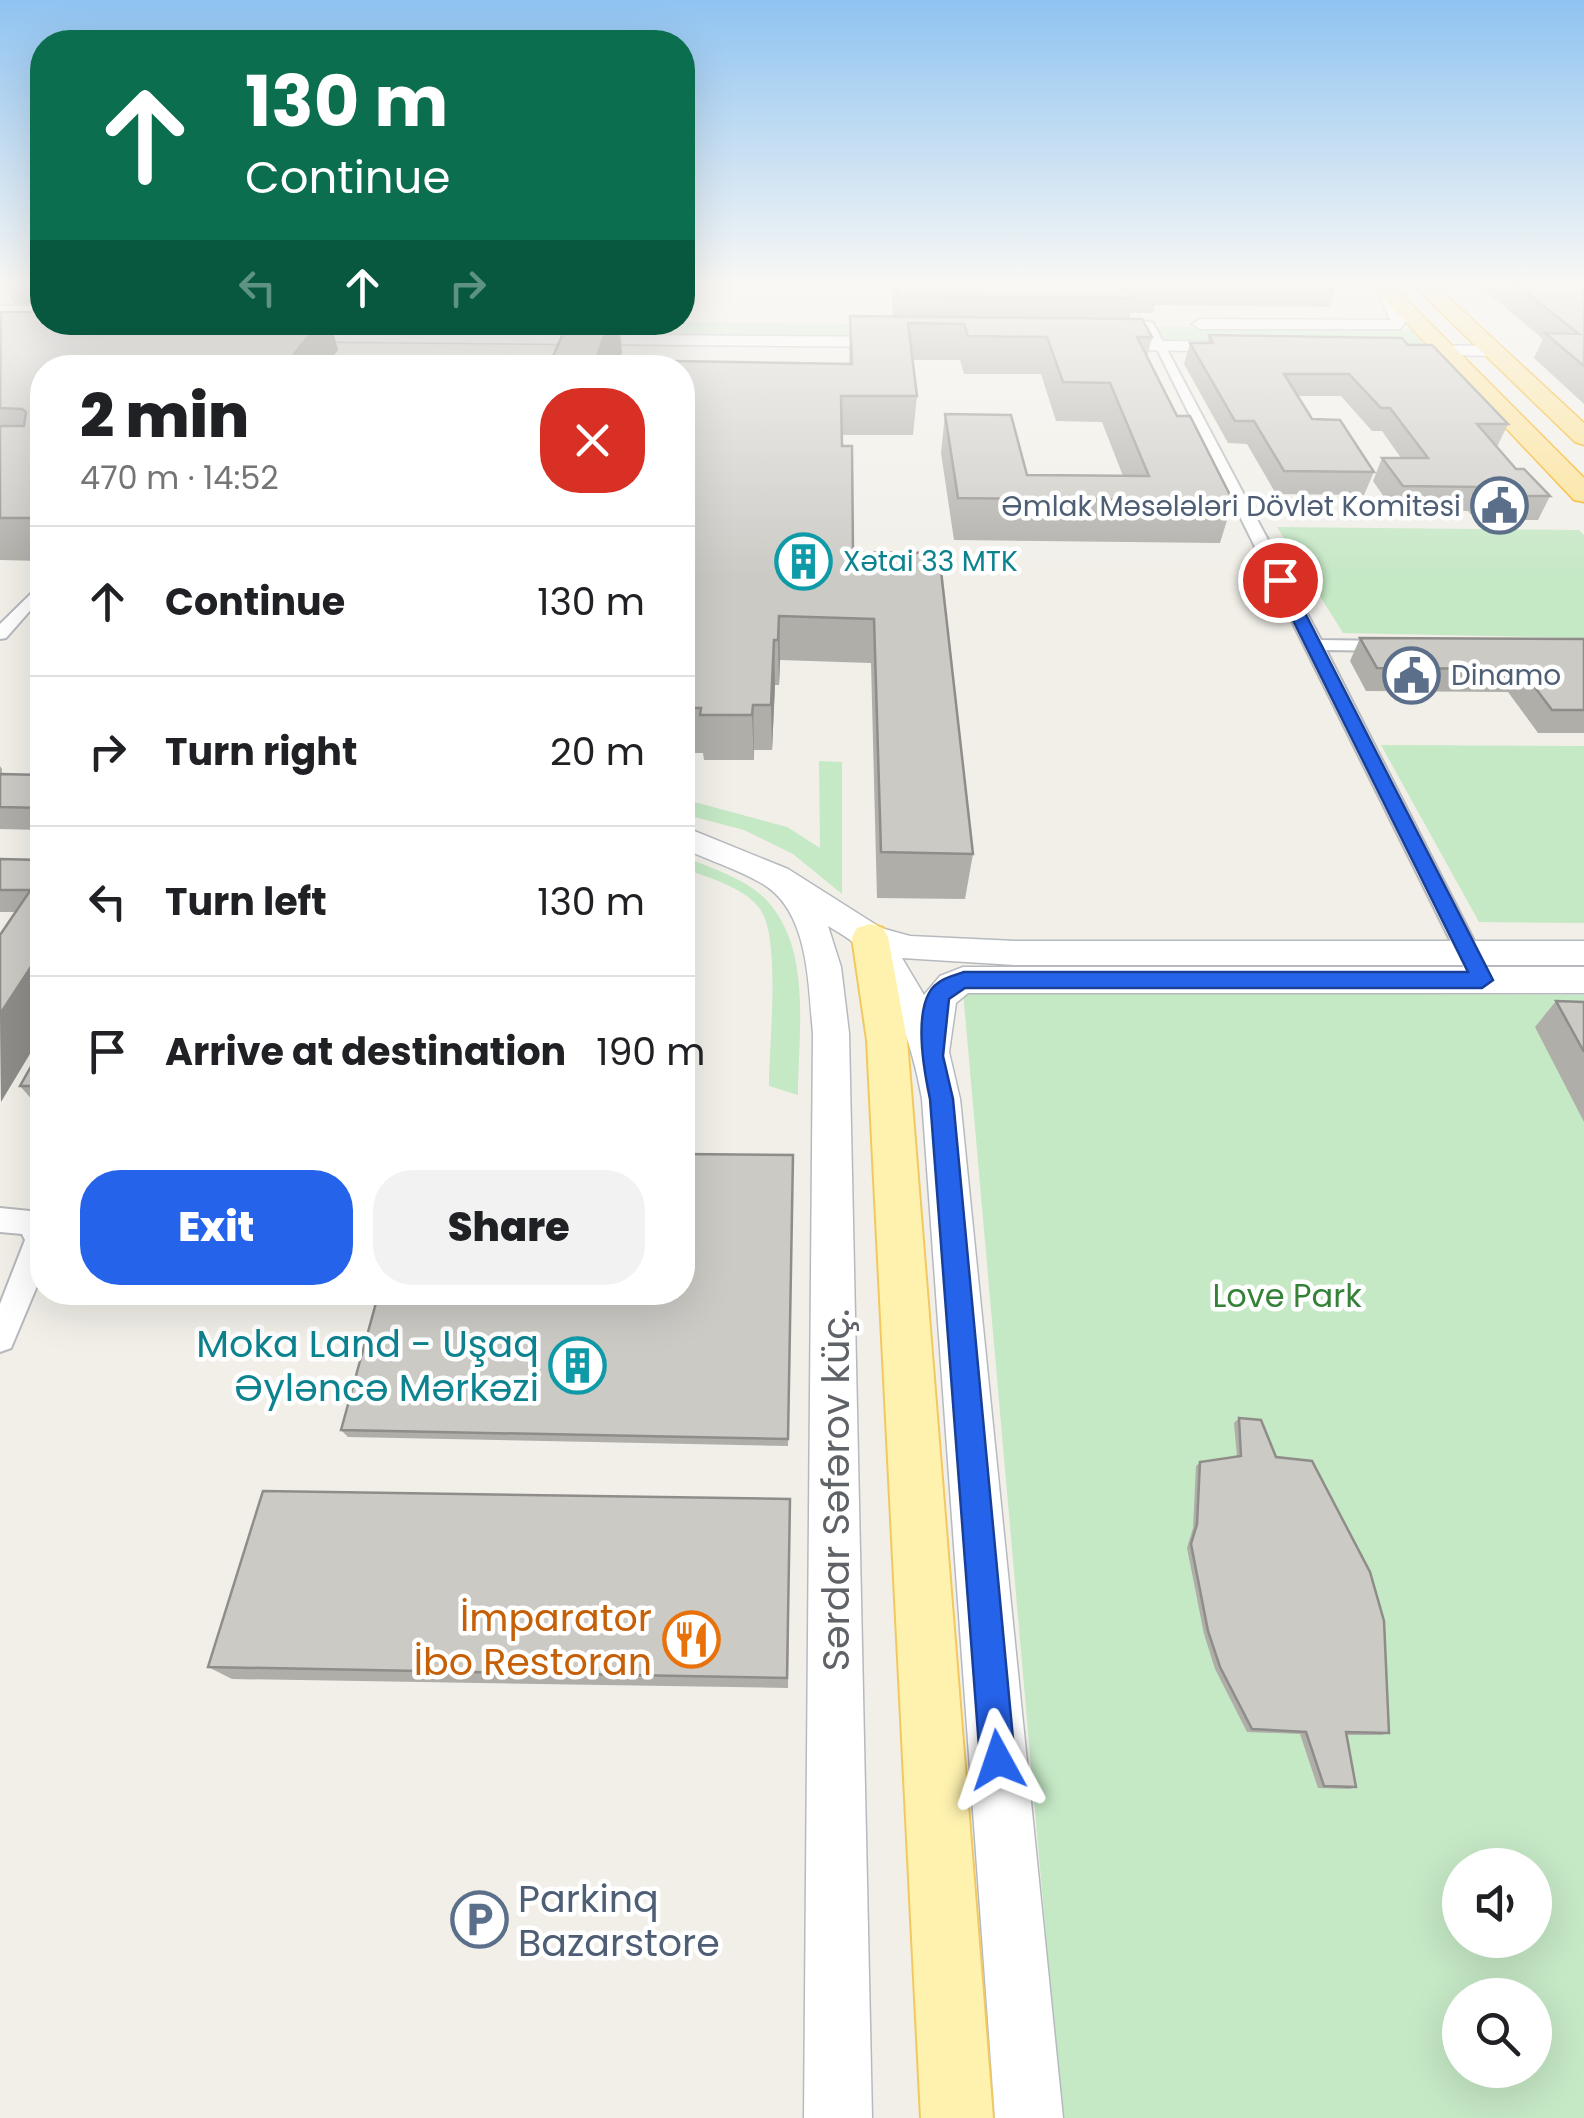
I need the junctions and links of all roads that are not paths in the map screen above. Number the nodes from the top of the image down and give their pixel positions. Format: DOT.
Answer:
graph roads {
  1 [pos="1178,381"];
  2 [pos="1474,381"];
  3 [pos="1525,381"];
  4 [pos="1584,437"];
  5 [pos="1584,494"];
  6 [pos="30,601"];
  7 [pos="0,634"];
  8 [pos="1315,645"];
  9 [pos="1411,646"];
  10 [pos="695,842"];
  11 [pos="777,877"];
  12 [pos="870,937"];
  13 [pos="1584,953"];
  14 [pos="1476,966"];
  15 [pos="1584,980"];
  16 [pos="932,1056"];
  17 [pos="0,1220"];
  18 [pos="30,1223"];
  19 [pos="30,1270"];
  20 [pos="0,1338"];
  21 [pos="838,2118"];
  22 [pos="956,2118"];
  23 [pos="1028,2118"];
  1 -- 8 [label="street"];
  2 -- 5 [label="highway"];
  3 -- 4 [label="highway"];
  6 -- 7 [label="street"];
  8 -- 9 [label="street"];
  8 -- 14 [label="street"];
  10 -- 11 [label="street"];
  11 -- 12 [label="street"];
  11 -- 21 [label="street, Sərdar Səfərov küç."];
  12 -- 14 [label="street"];
  12 -- 16 [label="street"];
  12 -- 22 [label="main road"];
  13 -- 14 [label="street"];
  14 -- 15 [label="street"];
  14 -- 16 [label="street"];
  16 -- 23 [label="street"];
  17 -- 18 [label="street"];
  19 -- 20 [label="street"];
}
